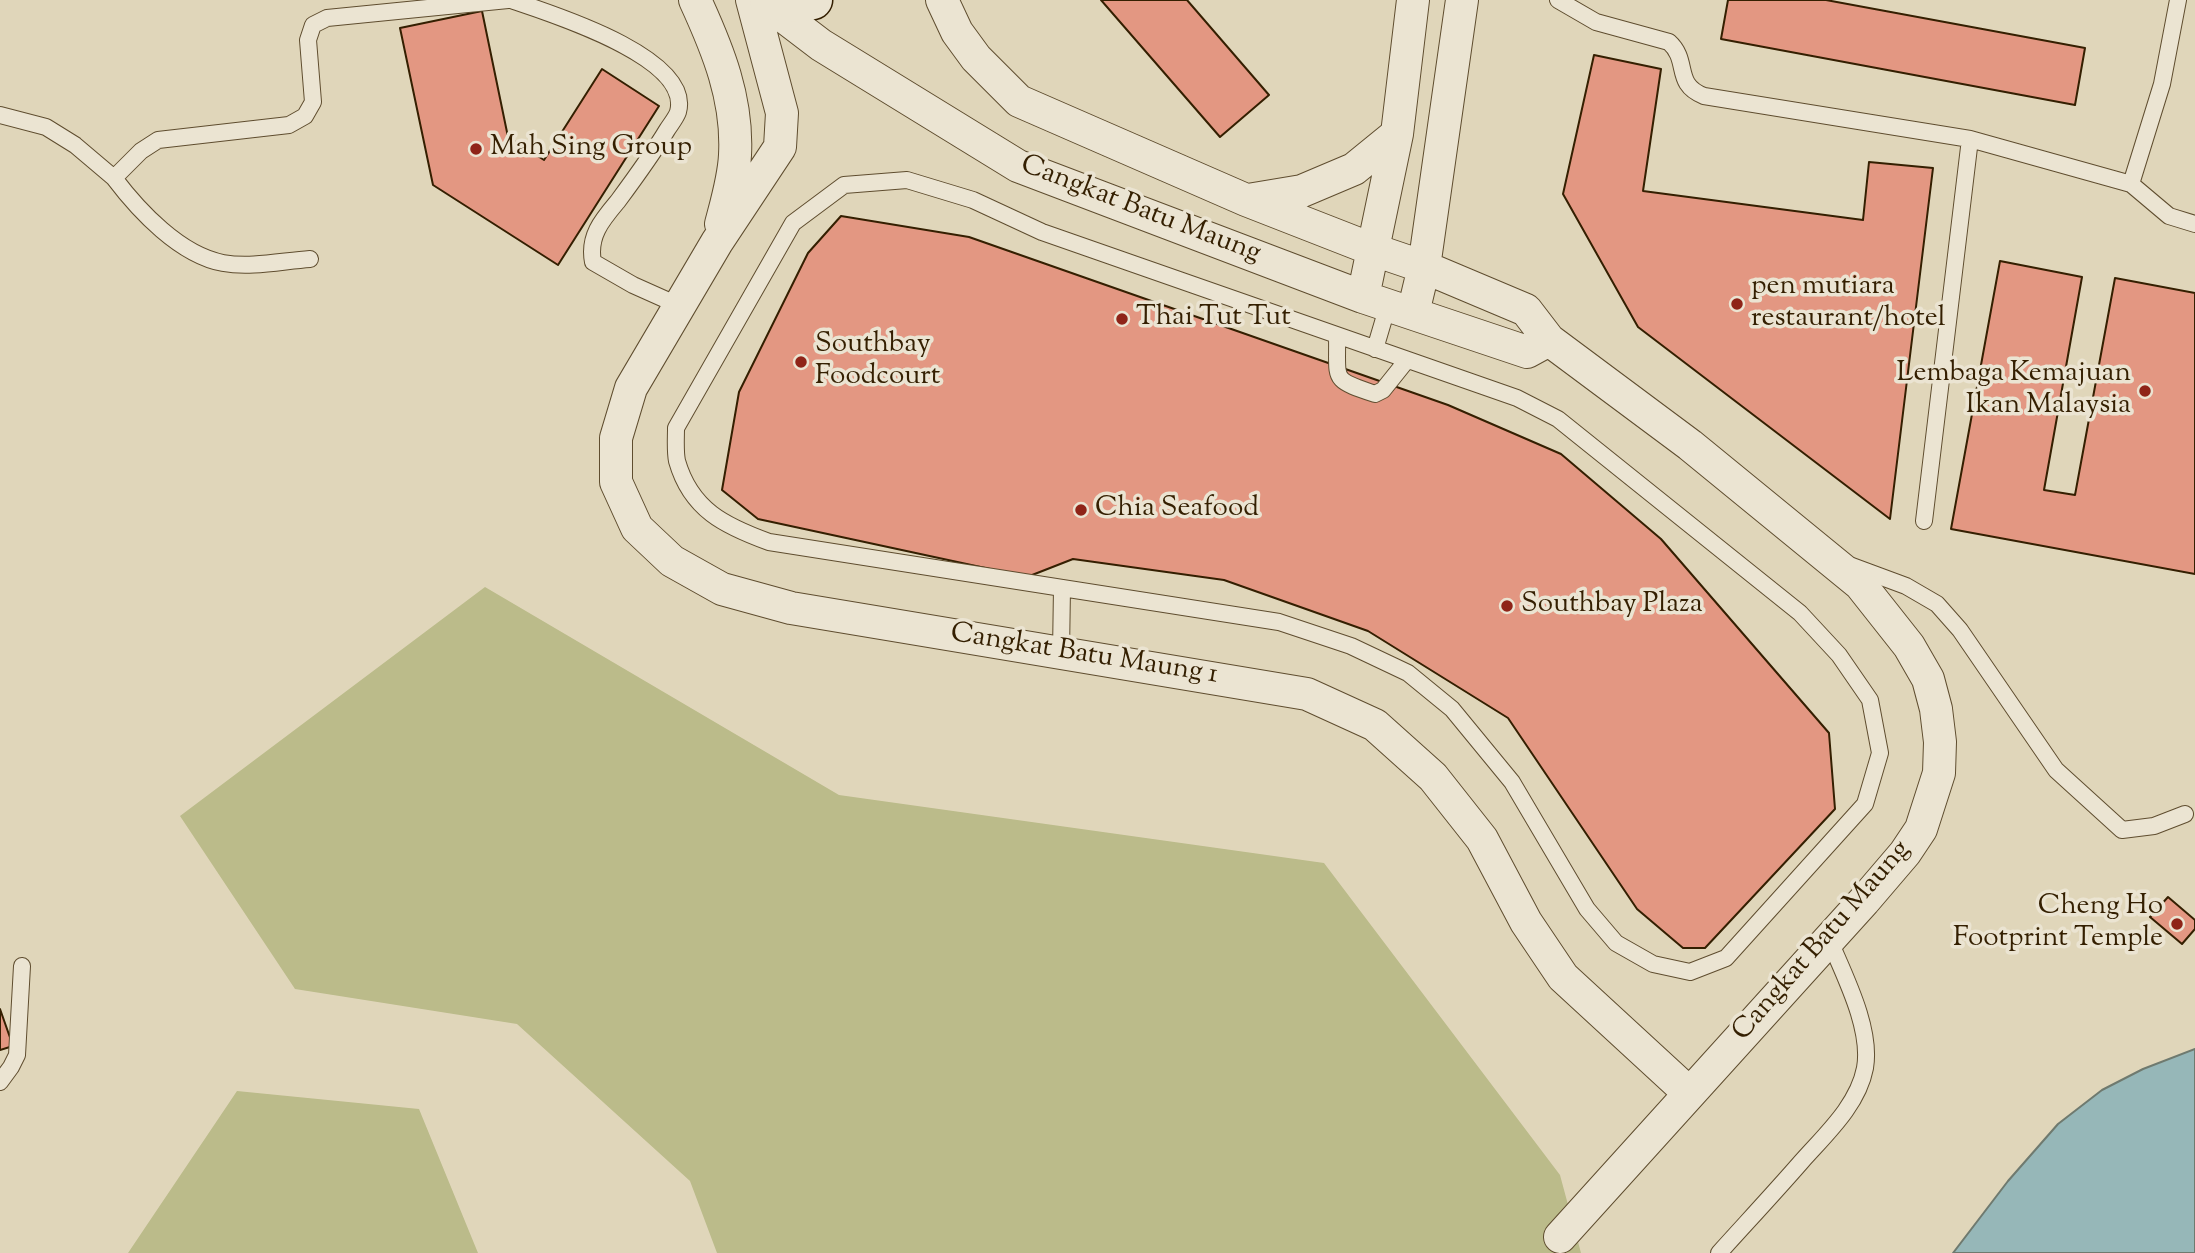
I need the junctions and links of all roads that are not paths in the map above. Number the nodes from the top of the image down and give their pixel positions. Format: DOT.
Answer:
graph roads {
  1 [pos="509,0"];
  2 [pos="695,0"];
  3 [pos="752,0"];
  4 [pos="762,0"];
  5 [pos="769,0"];
  6 [pos="813,0"];
  7 [pos="942,0"];
  8 [pos="1413,0"];
  9 [pos="1462,0"];
  10 [pos="1558,0"];
  11 [pos="2178,0"];
  12 [pos="0,115"];
  13 [pos="1398,134"];
  14 [pos="1970,139"];
  15 [pos="114,178"];
  16 [pos="2131,184"];
  17 [pos="1246,200"];
  18 [pos="2195,225"];
  19 [pos="717,242"];
  20 [pos="1374,250"];
  21 [pos="310,259"];
  22 [pos="1424,267"];
  23 [pos="1388,305"];
  24 [pos="680,306"];
  25 [pos="1337,335"];
  26 [pos="1549,340"];
  27 [pos="1375,349"];
  28 [pos="1407,360"];
  29 [pos="1924,521"];
  30 [pos="1830,558"];
  31 [pos="1062,588"];
  32 [pos="1061,652"];
  33 [pos="2185,814"];
  34 [pos="1829,939"];
  35 [pos="22,966"];
  36 [pos="0,1082"];
  37 [pos="1689,1093"];
  38 [pos="1560,1237"];
  39 [pos="1719,1253"];
  1 -- 15 [label="lane"];
  1 -- 24 [label="lane"];
  2 -- 19 [label="street, Cangkat Batu Maung 1"];
  3 -- 19 [label="street, Cangkat Batu Maung 1"];
  4 -- 23 [label="street, Cangkat Batu Maung"];
  5 -- 6 [label="main road"];
  7 -- 17 [label="street, Cangkat Batu Maung"];
  8 -- 13 [label="street"];
  9 -- 22 [label="street"];
  10 -- 14 [label="lane"];
  11 -- 16 [label="lane"];
  12 -- 15 [label="lane"];
  13 -- 17 [label="street"];
  13 -- 20 [label="street"];
  14 -- 16 [label="lane"];
  14 -- 29 [label="lane"];
  15 -- 21 [label="lane"];
  16 -- 18 [label="lane"];
  17 -- 20 [label="street, Cangkat Batu Maung"];
  19 -- 24 [label="street, Cangkat Batu Maung 1"];
  20 -- 22 [label="street, Cangkat Batu Maung"];
  20 -- 23 [label="street"];
  22 -- 23 [label="street"];
  22 -- 26 [label="street, Cangkat Batu Maung"];
  23 -- 26 [label="street, Cangkat Batu Maung"];
  23 -- 27 [label="lane"];
  24 -- 32 [label="street, Cangkat Batu Maung 1"];
  25 -- 27 [label="lane"];
  25 -- 28 [label="lane"];
  25 -- 31 [label="lane"];
  26 -- 30 [label="street, Cangkat Batu Maung"];
  27 -- 28 [label="lane"];
  28 -- 31 [label="lane"];
  30 -- 33 [label="lane"];
  30 -- 34 [label="street, Cangkat Batu Maung"];
  31 -- 32 [label="lane"];
  32 -- 37 [label="street, Cangkat Batu Maung 1"];
  34 -- 37 [label="street, Cangkat Batu Maung"];
  34 -- 39 [label="lane"];
  35 -- 36 [label="lane"];
  37 -- 38 [label="street, Cangkat Batu Maung"];
}
